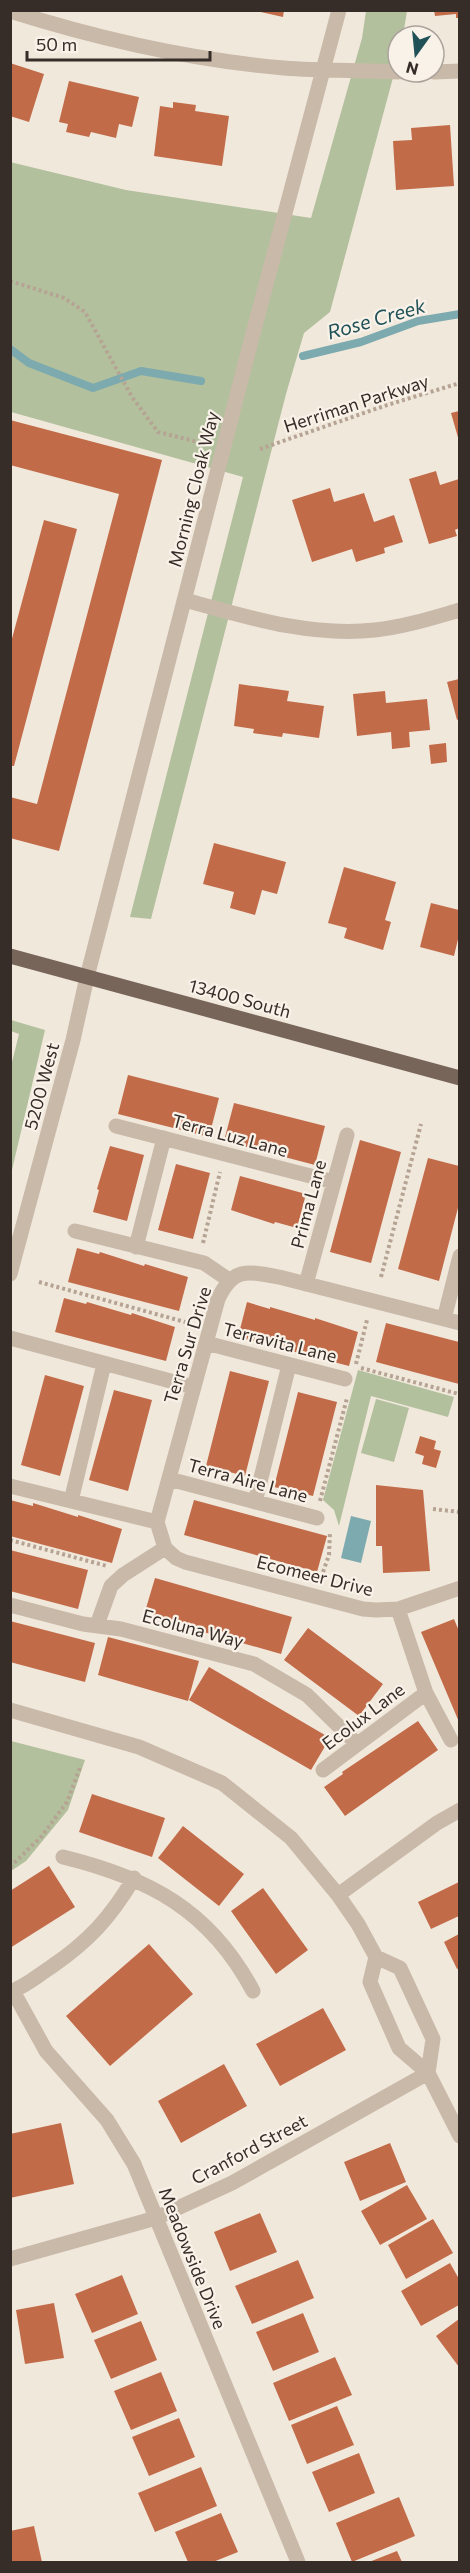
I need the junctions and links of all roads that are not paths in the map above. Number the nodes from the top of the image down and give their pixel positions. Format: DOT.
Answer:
graph roads {
  1 [pos="339,10"];
  2 [pos="10,11"];
  3 [pos="324,69"];
  4 [pos="386,71"];
  5 [pos="184,600"];
  6 [pos="459,610"];
  7 [pos="10,956"];
  8 [pos="87,977"];
  9 [pos="459,1077"];
  10 [pos="116,1126"];
  11 [pos="348,1135"];
  12 [pos="164,1138"];
  13 [pos="334,1182"];
  14 [pos="75,1231"];
  15 [pos="136,1247"];
  16 [pos="459,1256"];
  17 [pos="10,1274"];
  18 [pos="229,1280"];
  19 [pos="306,1284"];
  20 [pos="444,1319"];
  21 [pos="459,1323"];
  22 [pos="10,1338"];
  23 [pos="206,1343"];
  24 [pos="104,1364"];
  25 [pos="289,1365"];
  26 [pos="347,1383"];
  27 [pos="193,1388"];
  28 [pos="169,1479"];
  29 [pos="10,1486"];
  30 [pos="71,1501"];
  31 [pos="255,1502"];
  32 [pos="322,1516"];
  33 [pos="157,1522"];
  34 [pos="165,1548"];
  35 [pos="459,1588"];
  36 [pos="10,1605"];
  37 [pos="398,1609"];
  38 [pos="97,1625"];
  39 [pos="426,1693"];
  40 [pos="10,1710"];
  41 [pos="451,1740"];
  42 [pos="357,1744"];
  43 [pos="323,1770"];
  44 [pos="459,1810"];
  45 [pos="63,1857"];
  46 [pos="134,1878"];
  47 [pos="338,1895"];
  48 [pos="376,1957"];
  49 [pos="12,1991"];
  50 [pos="253,1991"];
  51 [pos="428,2073"];
  52 [pos="459,2136"];
  53 [pos="156,2218"];
  54 [pos="10,2259"];
  55 [pos="298,2562"];
  1 -- 3 [label="street, Morning Cloak Way"];
  2 -- 3 [label="street"];
  3 -- 4 [label="street"];
  3 -- 5 [label="street, Morning Cloak Way"];
  5 -- 6 [label="street"];
  5 -- 8 [label="street, Morning Cloak Way"];
  7 -- 8 [label="main road, 13400 South"];
  8 -- 9 [label="main road, 13400 South"];
  8 -- 17 [label="street, 5200 West"];
  10 -- 12 [label="street, Terra Luz Lane"];
  11 -- 13 [label="street, Prima Lane"];
  12 -- 13 [label="street, Terra Luz Lane"];
  12 -- 15 [label="street"];
  13 -- 19 [label="street, Prima Lane"];
  14 -- 15 [label="street"];
  15 -- 18 [label="street"];
  16 -- 20 [label="street"];
  18 -- 19 [label="street, Terra Sur Drive"];
  18 -- 23 [label="street, Terra Sur Drive"];
  19 -- 20 [label="street, Terra Sur Drive"];
  20 -- 21 [label="street, Terra Sur Drive"];
  22 -- 24 [label="street"];
  23 -- 25 [label="street, Terravita Lane"];
  23 -- 27 [label="street, Terra Sur Drive"];
  24 -- 27 [label="street"];
  24 -- 30 [label="street"];
  25 -- 26 [label="street, Terravita Lane"];
  25 -- 31 [label="street"];
  27 -- 28 [label="street, Terra Sur Drive"];
  28 -- 31 [label="street, Terra Aire Lane"];
  28 -- 33 [label="street, Terra Sur Drive"];
  29 -- 30 [label="street"];
  30 -- 33 [label="street"];
  31 -- 32 [label="street, Terra Aire Lane"];
  33 -- 34 [label="street"];
  34 -- 37 [label="street, Ecomeer Drive"];
  34 -- 38 [label="street"];
  35 -- 37 [label="street, Ecomeer Drive"];
  36 -- 38 [label="street, Ecoluna Way"];
  37 -- 39 [label="street"];
  38 -- 42 [label="street, Ecoluna Way"];
  39 -- 41 [label="street"];
  39 -- 42 [label="street, Ecolux Lane"];
  40 -- 47 [label="street"];
  42 -- 43 [label="street, Ecolux Lane"];
  44 -- 47 [label="street"];
  45 -- 46 [label="street"];
  46 -- 49 [label="street"];
  46 -- 50 [label="street"];
  47 -- 48 [label="street"];
  48 -- 51 [label="street"];
  48 -- 51 [label="street"];
  49 -- 53 [label="street, Meadowside Drive"];
  51 -- 52 [label="street"];
  51 -- 53 [label="street, Cranford Street"];
  53 -- 54 [label="street, Cranford Street"];
  53 -- 55 [label="street, Meadowside Drive"];
}
